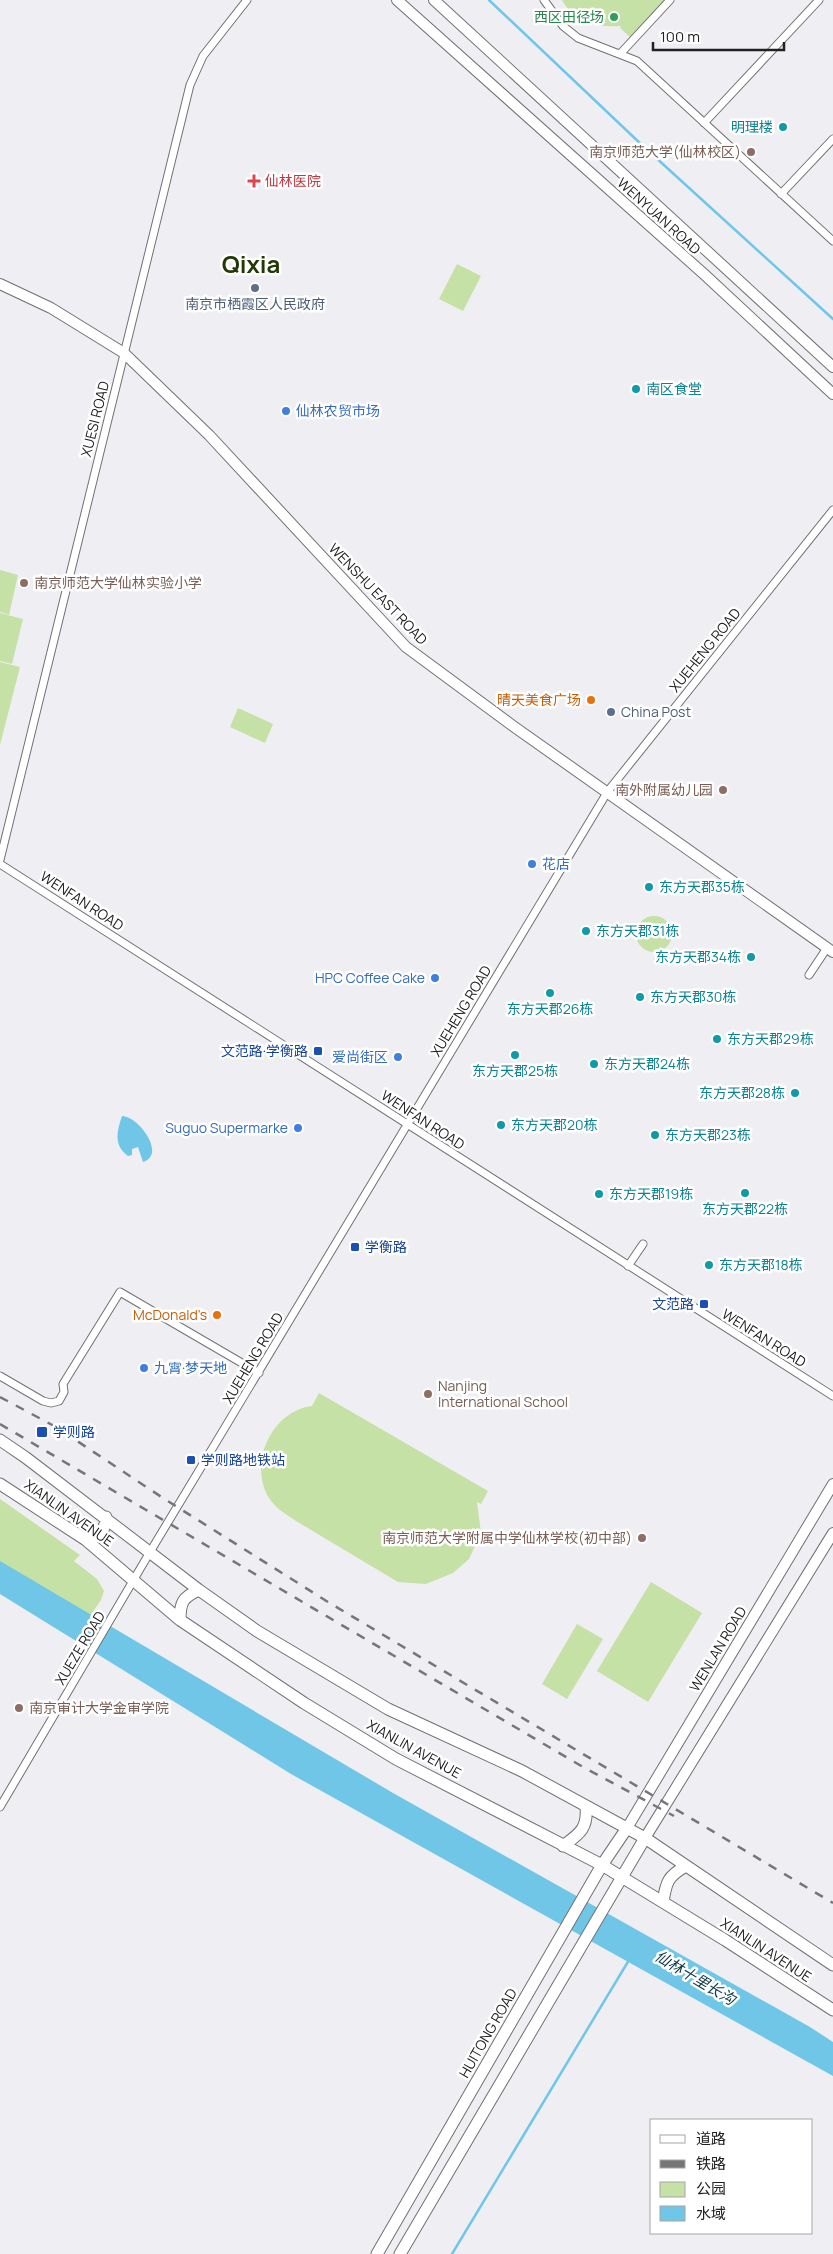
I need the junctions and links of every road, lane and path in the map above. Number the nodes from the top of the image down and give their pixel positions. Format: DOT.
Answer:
graph roads {
  1 [pos="247,0"];
  2 [pos="398,0"];
  3 [pos="434,0"];
  4 [pos="544,0"];
  5 [pos="670,0"];
  6 [pos="819,0"];
  7 [pos="620,54"];
  8 [pos="704,123"];
  9 [pos="833,138"];
  10 [pos="781,194"];
  11 [pos="833,241"];
  12 [pos="0,284"];
  13 [pos="124,353"];
  14 [pos="833,367"];
  15 [pos="833,394"];
  16 [pos="833,510"];
  17 [pos="608,791"];
  18 [pos="0,860"];
  19 [pos="0,864"];
  20 [pos="830,950"];
  21 [pos="809,976"];
  22 [pos="407,1124"];
  23 [pos="643,1244"];
  24 [pos="628,1266"];
  25 [pos="258,1373"];
  26 [pos="0,1376"];
  27 [pos="833,1396"];
  28 [pos="0,1440"];
  29 [pos="0,1484"];
  30 [pos="833,1484"];
  31 [pos="106,1517"];
  32 [pos="833,1533"];
  33 [pos="86,1540"];
  34 [pos="150,1552"];
  35 [pos="134,1581"];
  36 [pos="199,1590"];
  37 [pos="180,1620"];
  38 [pos="586,1806"];
  39 [pos="0,1807"];
  40 [pos="627,1828"];
  41 [pos="645,1838"];
  42 [pos="563,1846"];
  43 [pos="602,1865"];
  44 [pos="686,1866"];
  45 [pos="622,1876"];
  46 [pos="663,1902"];
  47 [pos="833,1965"];
  48 [pos="833,2010"];
  49 [pos="377,2254"];
  50 [pos="400,2254"];
  1 -- 13 [label="street, XUESI ROAD"];
  2 -- 15 [label="main road, WENYUAN ROAD"];
  3 -- 14 [label="main road, WENYUAN ROAD"];
  4 -- 7 [label="street"];
  5 -- 7 [label="street"];
  6 -- 8 [label="street"];
  7 -- 8 [label="street"];
  8 -- 10 [label="street"];
  9 -- 10 [label="street"];
  10 -- 11 [label="street"];
  12 -- 13 [label="main road, WENSHU EAST ROAD"];
  13 -- 17 [label="main road, WENSHU EAST ROAD"];
  13 -- 18 [label="street, XUESI ROAD"];
  16 -- 17 [label="street, XUEHENG ROAD"];
  17 -- 20 [label="main road, WENSHU EAST ROAD"];
  17 -- 22 [label="street, XUEHENG ROAD"];
  19 -- 22 [label="street, WENFAN ROAD"];
  20 -- 21 [label="street"];
  22 -- 24 [label="street, WENFAN ROAD"];
  22 -- 25 [label="street, XUEHENG ROAD"];
  23 -- 24 [label="street"];
  24 -- 27 [label="street, WENFAN ROAD"];
  25 -- 26 [label="street"];
  25 -- 34 [label="street, XUEHENG ROAD"];
  28 -- 31 [label="main road, XIANLIN AVENUE"];
  29 -- 33 [label="main road, XIANLIN AVENUE"];
  30 -- 40 [label="main road, WENLAN ROAD"];
  31 -- 33 [label="main road"];
  31 -- 34 [label="main road, XIANLIN AVENUE"];
  32 -- 41 [label="main road"];
  33 -- 35 [label="main road, XIANLIN AVENUE"];
  34 -- 35 [label="street, XUEZE ROAD"];
  34 -- 36 [label="main road, XIANLIN AVENUE"];
  35 -- 37 [label="main road, XIANLIN AVENUE"];
  35 -- 39 [label="street, XUEZE ROAD"];
  36 -- 37 [label="main road"];
  36 -- 38 [label="main road, XIANLIN AVENUE"];
  37 -- 42 [label="main road, XIANLIN AVENUE"];
  38 -- 40 [label="main road, XIANLIN AVENUE"];
  38 -- 42 [label="main road"];
  40 -- 41 [label="main road, XIANLIN AVENUE"];
  40 -- 43 [label="main road, HUITONG ROAD"];
  41 -- 44 [label="main road, XIANLIN AVENUE"];
  41 -- 45 [label="main road"];
  42 -- 43 [label="main road, XIANLIN AVENUE"];
  43 -- 45 [label="main road, XIANLIN AVENUE"];
  43 -- 49 [label="main road, HUITONG ROAD"];
  44 -- 46 [label="main road"];
  44 -- 47 [label="main road, XIANLIN AVENUE"];
  45 -- 46 [label="main road, XIANLIN AVENUE"];
  45 -- 50 [label="main road"];
  46 -- 48 [label="main road, XIANLIN AVENUE"];
}
